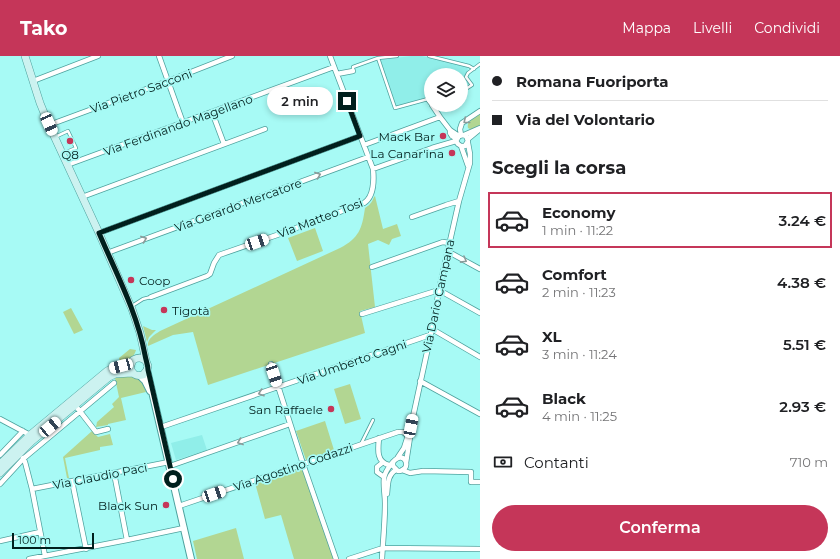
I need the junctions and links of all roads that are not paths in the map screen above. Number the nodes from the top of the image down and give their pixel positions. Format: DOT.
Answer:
graph roads {
  1 [pos="25,56"];
  2 [pos="98,56"];
  3 [pos="159,56"];
  4 [pos="232,56"];
  5 [pos="397,56"];
  6 [pos="429,56"];
  7 [pos="332,57"];
  8 [pos="378,58"];
  9 [pos="480,64"];
  10 [pos="334,67"];
  11 [pos="474,69"];
  12 [pos="353,71"];
  13 [pos="468,73"];
  14 [pos="337,74"];
  15 [pos="33,80"];
  16 [pos="468,80"];
  17 [pos="168,81"];
  18 [pos="468,88"];
  19 [pos="424,105"];
  20 [pos="480,111"];
  21 [pos="212,112"];
  22 [pos="437,112"];
  23 [pos="440,117"];
  24 [pos="183,123"];
  25 [pos="49,124"];
  26 [pos="480,128"];
  27 [pos="265,130"];
  28 [pos="360,136"];
  29 [pos="54,137"];
  30 [pos="462,138"];
  31 [pos="224,144"];
  32 [pos="364,145"];
  33 [pos="62,154"];
  34 [pos="368,157"];
  35 [pos="67,165"];
  36 [pos="468,166"];
  37 [pos="373,169"];
  38 [pos="82,197"];
  39 [pos="459,202"];
  40 [pos="412,217"];
  41 [pos="99,233"];
  42 [pos="449,243"];
  43 [pos="448,251"];
  44 [pos="107,253"];
  45 [pos="372,267"];
  46 [pos="480,269"];
  47 [pos="438,290"];
  48 [pos="152,296"];
  49 [pos="131,307"];
  50 [pos="480,313"];
  51 [pos="362,314"];
  52 [pos="432,329"];
  53 [pos="140,333"];
  54 [pos="430,335"];
  55 [pos="480,357"];
  56 [pos="138,358"];
  57 [pos="146,361"];
  58 [pos="131,364"];
  59 [pos="271,364"];
  60 [pos="148,370"];
  61 [pos="132,372"];
  62 [pos="140,376"];
  63 [pos="420,381"];
  64 [pos="114,383"];
  65 [pos="278,387"];
  66 [pos="154,398"];
  67 [pos="78,408"];
  68 [pos="480,414"];
  69 [pos="0,419"];
  70 [pos="373,420"];
  71 [pos="290,424"];
  72 [pos="411,426"];
  73 [pos="161,427"];
  74 [pos="108,429"];
  75 [pos="23,431"];
  76 [pos="30,435"];
  77 [pos="407,435"];
  78 [pos="379,438"];
  79 [pos="361,445"];
  80 [pos="0,455"];
  81 [pos="22,456"];
  82 [pos="398,458"];
  83 [pos="382,462"];
  84 [pos="0,464"];
  85 [pos="169,464"];
  86 [pos="303,464"];
  87 [pos="391,464"];
  88 [pos="405,466"];
  89 [pos="396,470"];
  90 [pos="0,473"];
  91 [pos="114,473"];
  92 [pos="384,477"];
  93 [pos="72,481"];
  94 [pos="480,482"];
  95 [pos="0,484"];
  96 [pos="32,489"];
  97 [pos="385,498"];
  98 [pos="179,506"];
  99 [pos="184,528"];
  100 [pos="40,532"];
  101 [pos="127,540"];
  102 [pos="0,541"];
  103 [pos="383,548"];
  104 [pos="86,549"];
  105 [pos="480,549"];
  106 [pos="45,556"];
  107 [pos="29,559"];
  108 [pos="191,559"];
  109 [pos="336,559"];
  110 [pos="349,559"];
  111 [pos="382,559"];
  1 -- 15 [label="main road"];
  2 -- 15 [label="street"];
  3 -- 17 [label="street"];
  4 -- 17 [label="street, Via Pietro Sacconi"];
  5 -- 8 [label="lane"];
  6 -- 11 [label="lane"];
  7 -- 10 [label="street, Via Matteo Tosi"];
  8 -- 12 [label="lane"];
  8 -- 19 [label="lane"];
  9 -- 11 [label="lane"];
  10 -- 14 [label="street, Via Matteo Tosi"];
  10 -- 21 [label="street, Via Ferdinando Magellano"];
  11 -- 13 [label="lane"];
  12 -- 14 [label="street"];
  14 -- 28 [label="street, Via Matteo Tosi"];
  15 -- 25 [label="main road"];
  16 -- 18 [label="lane"];
  17 -- 24 [label="street"];
  17 -- 25 [label="street, Via Pietro Sacconi"];
  20 -- 30 [label="street, one-way"];
  21 -- 24 [label="street, Via Ferdinando Magellano"];
  21 -- 31 [label="street"];
  22 -- 23 [label="street"];
  23 -- 30 [label="street"];
  23 -- 32 [label="street"];
  24 -- 35 [label="street, Via Ferdinando Magellano"];
  25 -- 29 [label="main road"];
  26 -- 30 [label="street"];
  27 -- 31 [label="street"];
  28 -- 32 [label="street, Via Matteo Tosi"];
  28 -- 41 [label="street"];
  29 -- 33 [label="main road"];
  29 -- 33 [label="lane"];
  30 -- 36 [label="street, Via Dario Campana"];
  30 -- 36 [label="street"];
  30 -- 37 [label="street"];
  31 -- 38 [label="street"];
  32 -- 34 [label="street, Via Matteo Tosi"];
  33 -- 35 [label="main road"];
  34 -- 37 [label="street, Via Matteo Tosi"];
  44 -- 34 [label="street, Via Gerardo Mercatore, one-way"];
  35 -- 38 [label="main road"];
  36 -- 39 [label="street, Via Dario Campana"];
  37 -- 48 [label="street, Via Matteo Tosi"];
  38 -- 41 [label="main road"];
  39 -- 40 [label="street"];
  39 -- 42 [label="street, Via Dario Campana"];
  41 -- 44 [label="main road"];
  42 -- 43 [label="street, Via Dario Campana"];
  42 -- 45 [label="street"];
  43 -- 46 [label="street, one-way"];
  43 -- 47 [label="street, Via Dario Campana"];
  44 -- 49 [label="main road"];
  47 -- 50 [label="street"];
  47 -- 51 [label="street"];
  47 -- 52 [label="street, Via Dario Campana"];
  48 -- 49 [label="lane"];
  49 -- 53 [label="main road"];
  52 -- 54 [label="street, Via Dario Campana"];
  52 -- 55 [label="street"];
  53 -- 56 [label="main road"];
  53 -- 57 [label="main road"];
  54 -- 63 [label="street, Via Dario Campana"];
  54 -- 65 [label="street, Via Umberto Cagni"];
  56 -- 57 [label="main road"];
  56 -- 58 [label="main road"];
  57 -- 60 [label="main road"];
  58 -- 61 [label="main road"];
  58 -- 76 [label="main road"];
  59 -- 65 [label="street"];
  60 -- 62 [label="main road"];
  60 -- 66 [label="street"];
  61 -- 62 [label="main road"];
  61 -- 67 [label="main road"];
  62 -- 66 [label="street"];
  63 -- 68 [label="street"];
  63 -- 72 [label="street, Via Dario Campana"];
  64 -- 67 [label="street"];
  65 -- 71 [label="street"];
  65 -- 73 [label="street, Via Umberto Cagni, one-way"];
  66 -- 73 [label="street"];
  67 -- 74 [label="street"];
  67 -- 81 [label="main road"];
  69 -- 75 [label="street"];
  70 -- 79 [label="lane"];
  71 -- 85 [label="street, Via Claudio Paci, one-way"];
  71 -- 86 [label="street"];
  72 -- 77 [label="street, Via Dario Campana"];
  72 -- 88 [label="street, Via Dario Campana"];
  73 -- 85 [label="street"];
  75 -- 76 [label="street"];
  75 -- 80 [label="street"];
  76 -- 84 [label="main road"];
  77 -- 78 [label="street, Via Agostino Codazzi"];
  77 -- 82 [label="street, Via Dario Campana"];
  78 -- 79 [label="street, Via Agostino Codazzi"];
  78 -- 83 [label="street"];
  79 -- 86 [label="street, Via Agostino Codazzi"];
  81 -- 90 [label="main road"];
  81 -- 95 [label="street"];
  81 -- 96 [label="street"];
  82 -- 87 [label="street, Via Dario Campana"];
  82 -- 88 [label="street"];
  83 -- 87 [label="street"];
  83 -- 92 [label="street"];
  85 -- 91 [label="street, Via Claudio Paci"];
  85 -- 98 [label="street"];
  86 -- 98 [label="street, Via Agostino Codazzi"];
  86 -- 109 [label="street"];
  87 -- 89 [label="street"];
  87 -- 92 [label="street, Via Dario Campana"];
  88 -- 89 [label="street"];
  88 -- 94 [label="street"];
  89 -- 97 [label="street, Via Dario Campana"];
  91 -- 93 [label="street, Via Claudio Paci"];
  91 -- 101 [label="street"];
  92 -- 97 [label="street, Via Dario Campana"];
  93 -- 96 [label="street, Via Claudio Paci"];
  93 -- 104 [label="street"];
  96 -- 100 [label="street"];
  97 -- 103 [label="street, Via Dario Campana"];
  98 -- 99 [label="street"];
  99 -- 101 [label="street"];
  99 -- 108 [label="street"];
  100 -- 102 [label="street"];
  100 -- 106 [label="street"];
  101 -- 104 [label="street"];
  103 -- 105 [label="street"];
  103 -- 110 [label="street"];
  103 -- 111 [label="street, Via Dario Campana"];
  104 -- 106 [label="street"];
  106 -- 107 [label="street"];
}
